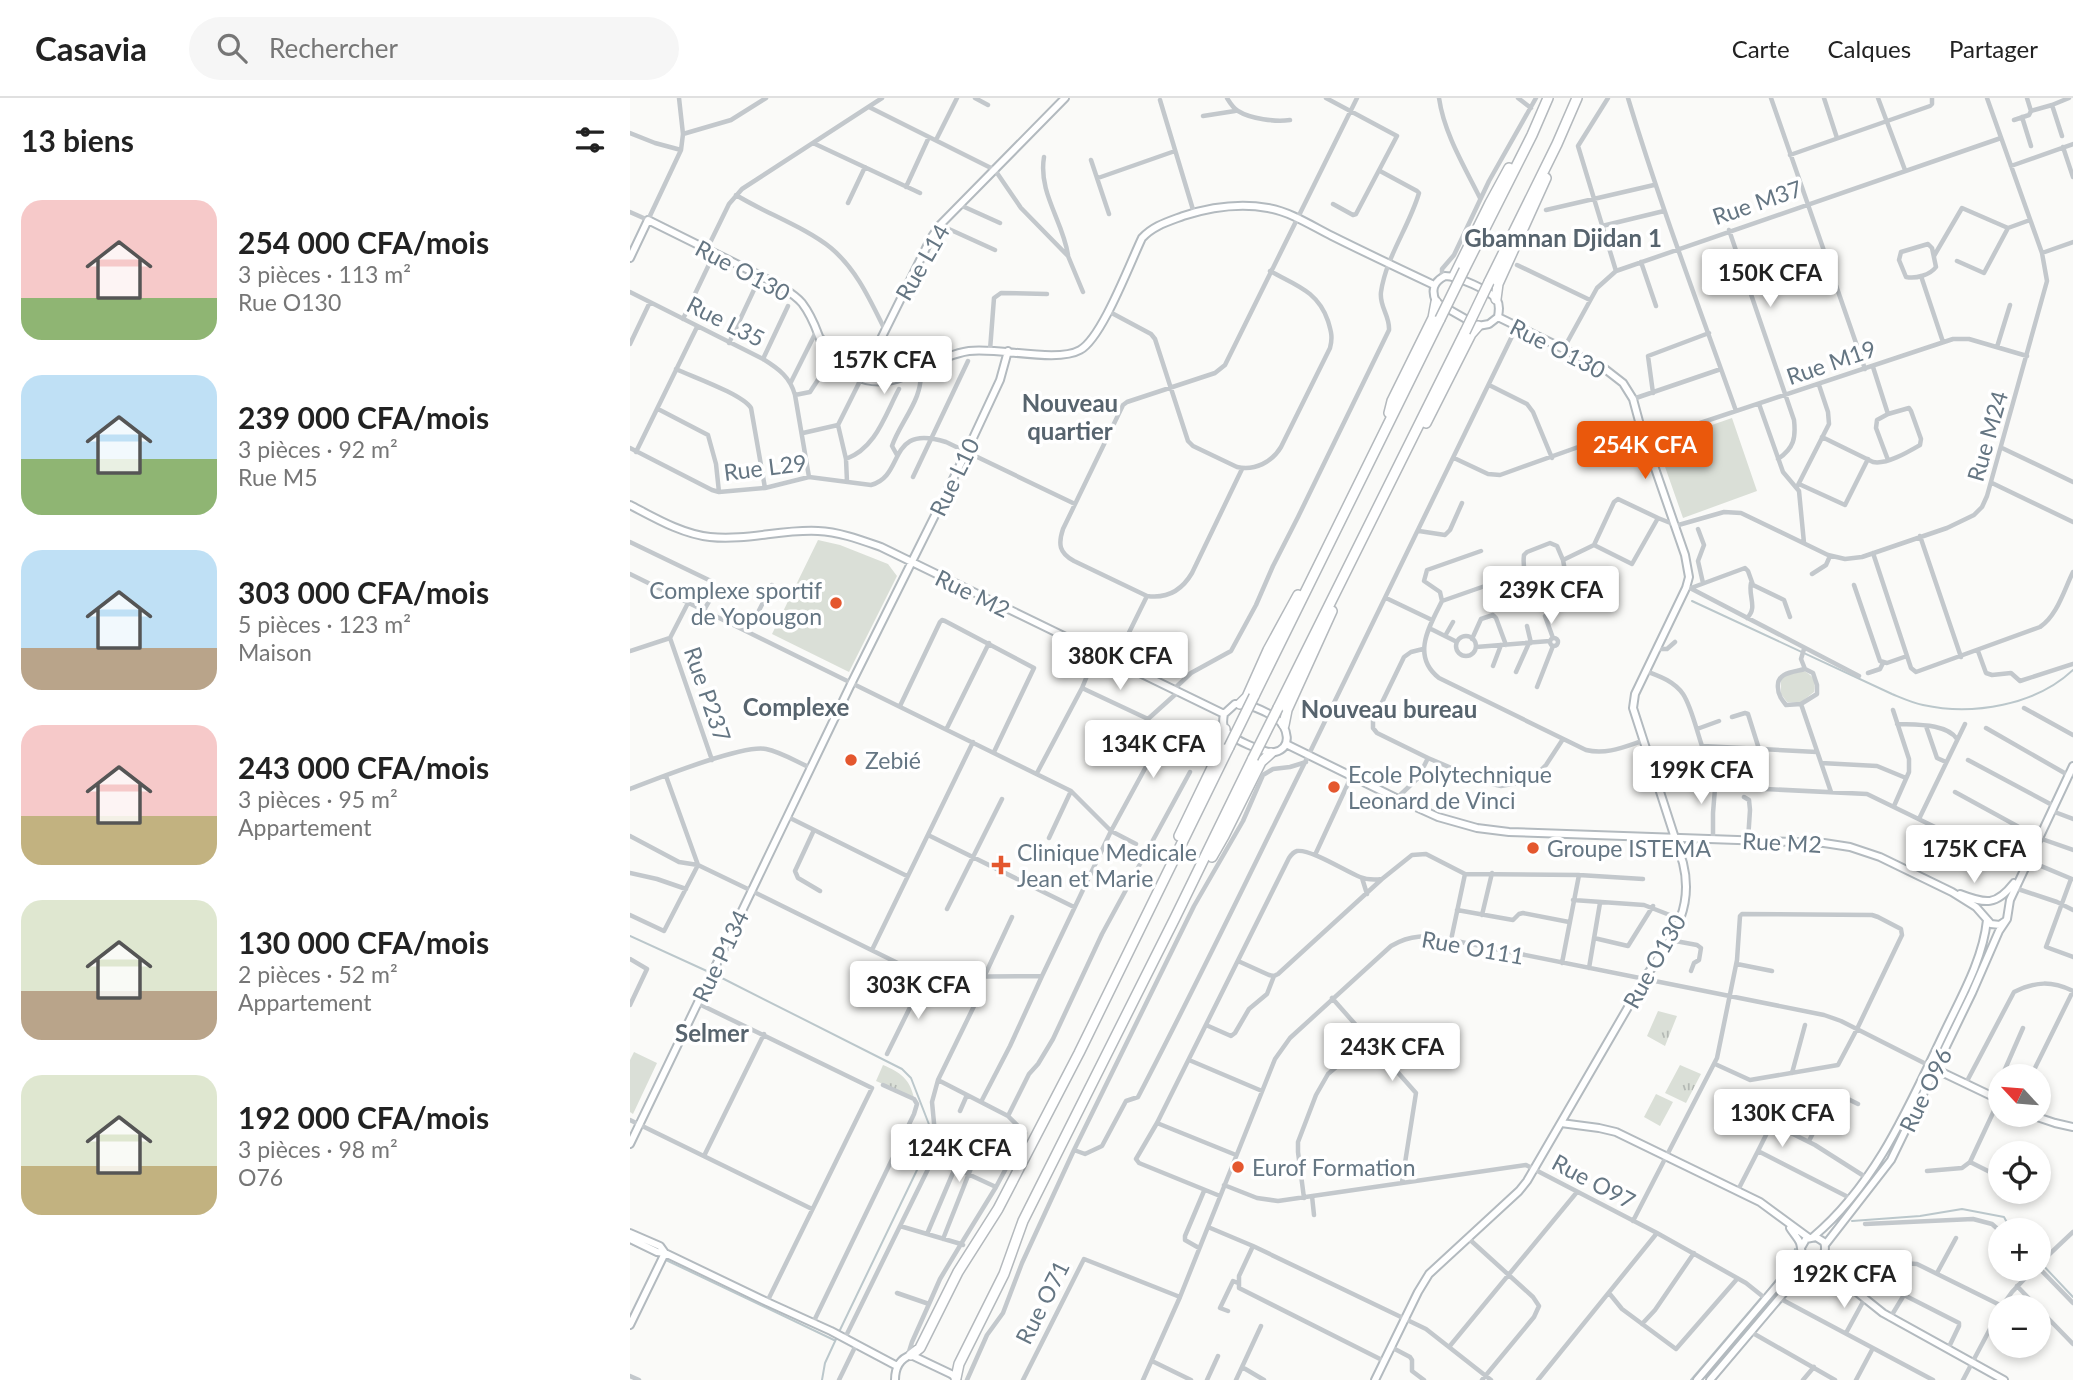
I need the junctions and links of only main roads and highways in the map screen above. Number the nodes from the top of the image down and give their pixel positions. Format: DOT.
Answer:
graph roads {
  1 [pos="1548,98"];
  2 [pos="1577,98"];
  3 [pos="1532,135"];
  4 [pos="1557,144"];
  5 [pos="1454,276"];
  6 [pos="1496,299"];
  7 [pos="1436,302"];
  8 [pos="1478,326"];
  9 [pos="1384,431"];
  10 [pos="1401,463"];
  11 [pos="1332,536"];
  12 [pos="1357,550"];
  13 [pos="1240,704"];
  14 [pos="1284,725"];
  15 [pos="1224,729"];
  16 [pos="1271,752"];
  17 [pos="1152,904"];
  18 [pos="1175,918"];
  19 [pos="910,1356"];
  20 [pos="957,1379"];
  1 -- 3 [label="highway"];
  2 -- 4 [label="highway"];
  3 -- 5 [label="highway"];
  3 -- 9 [label="highway, bridge"];
  4 -- 6 [label="highway"];
  4 -- 10 [label="highway, bridge"];
  7 -- 9 [label="highway"];
  8 -- 10 [label="highway"];
  9 -- 11 [label="highway"];
  10 -- 12 [label="highway"];
  11 -- 13 [label="highway"];
  11 -- 17 [label="highway, bridge"];
  12 -- 14 [label="highway"];
  12 -- 18 [label="highway, bridge"];
  15 -- 17 [label="highway"];
  16 -- 18 [label="highway"];
  17 -- 19 [label="highway"];
  18 -- 20 [label="highway"];
}
